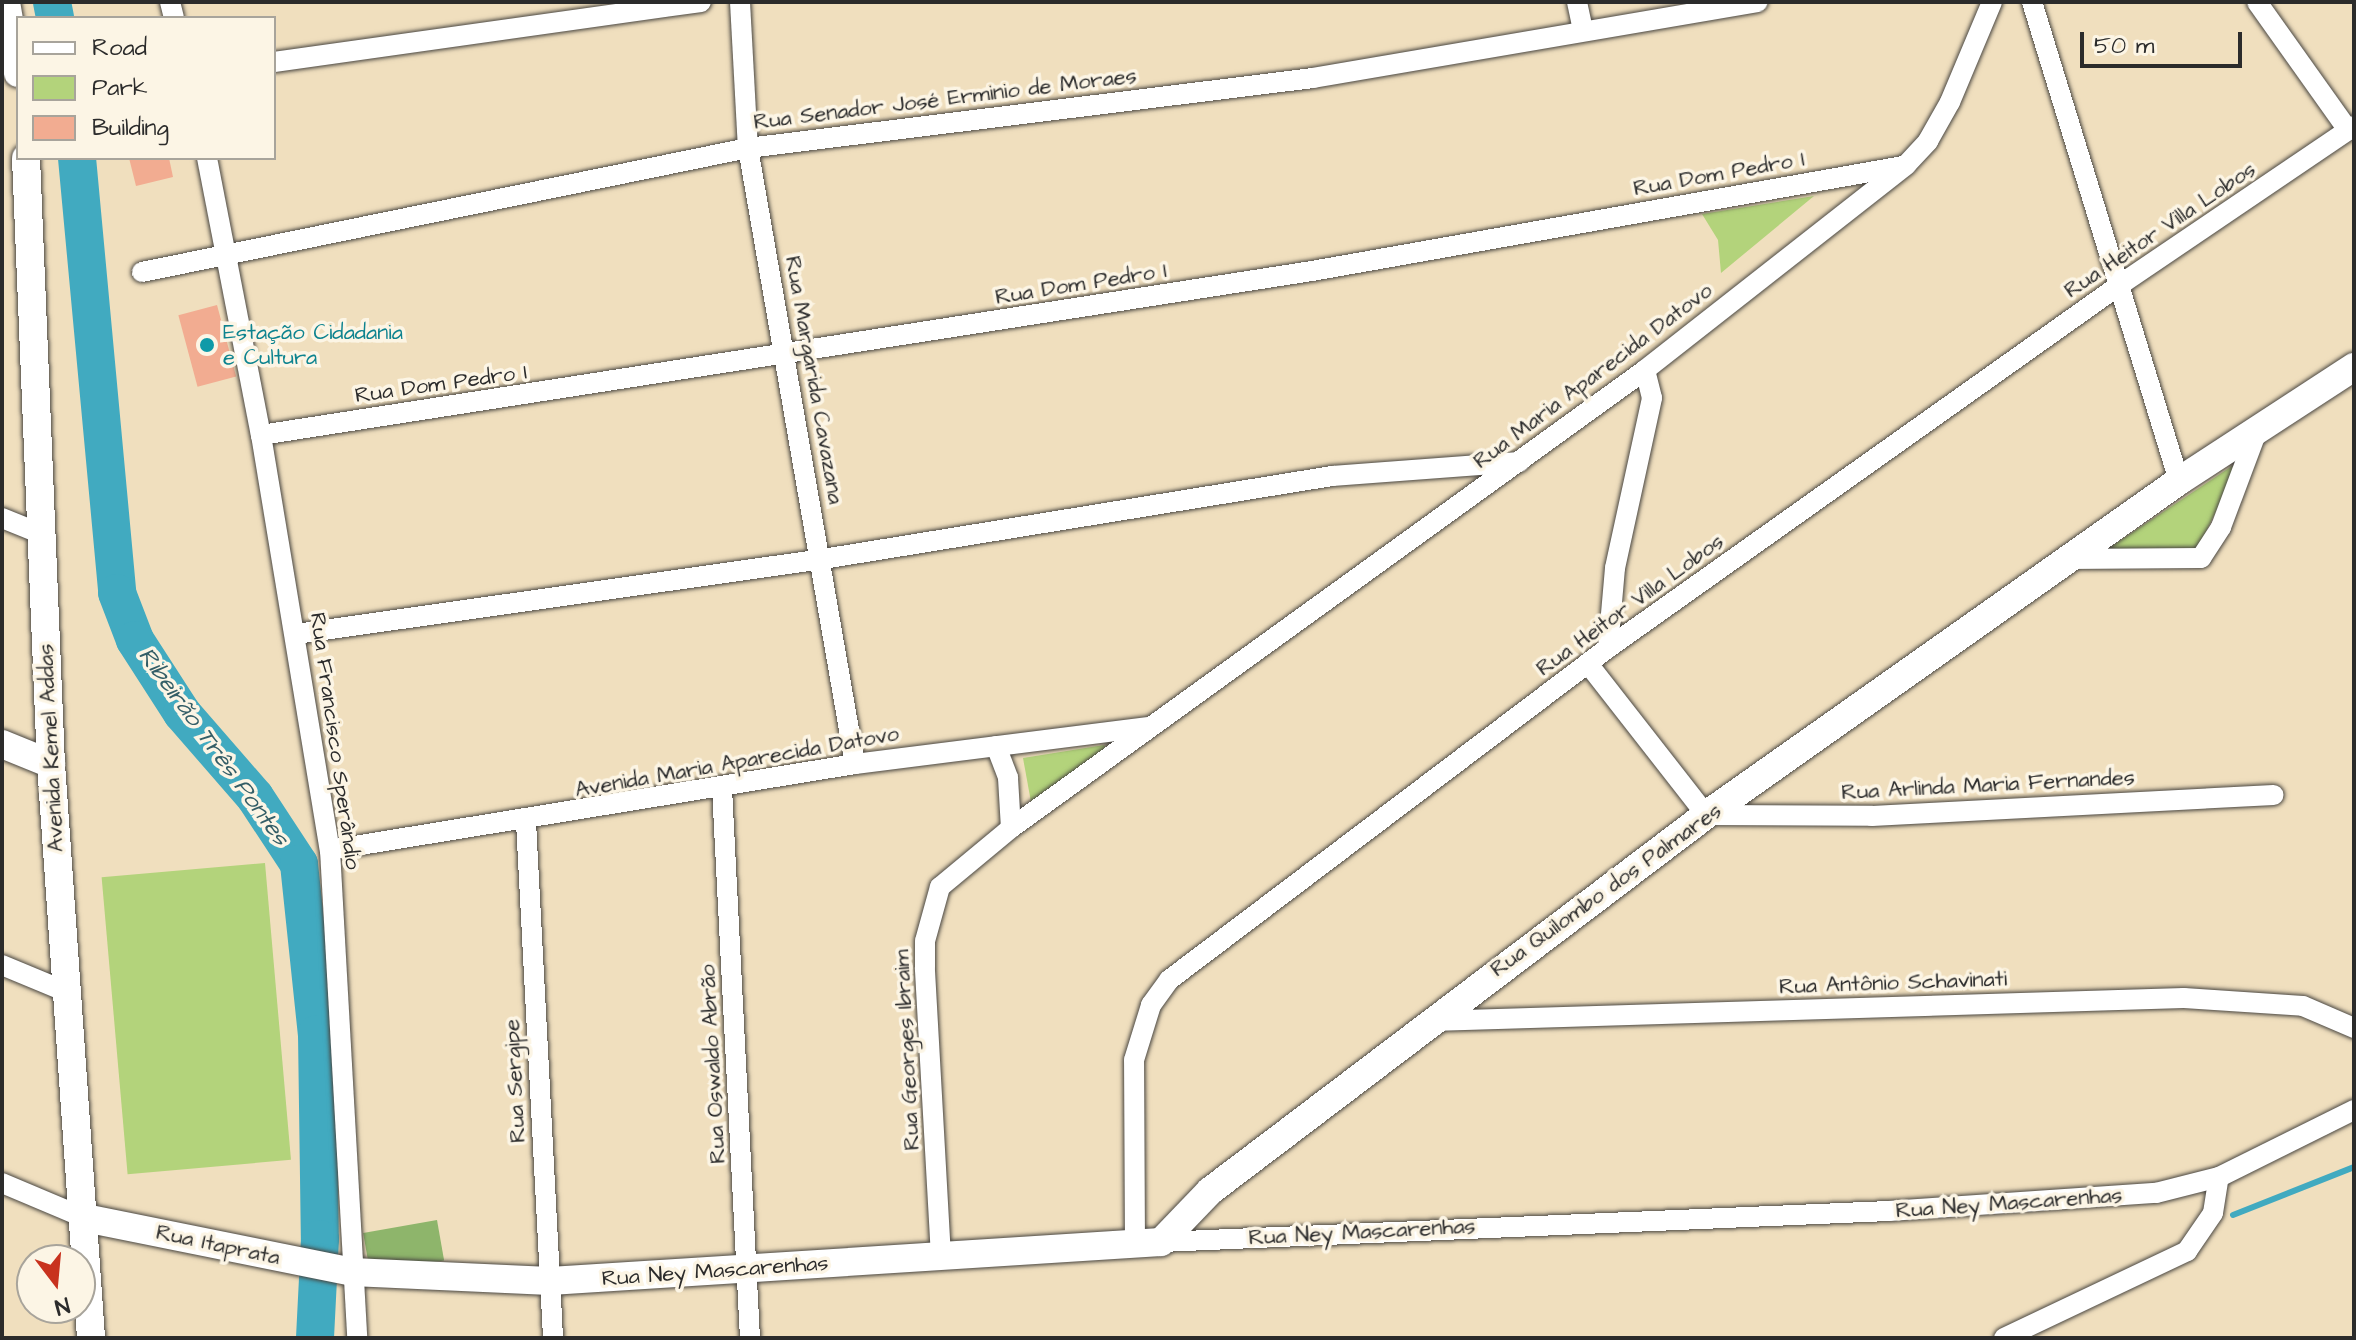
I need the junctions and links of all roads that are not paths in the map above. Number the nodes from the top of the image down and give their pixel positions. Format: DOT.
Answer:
graph roads {
  1 [pos="6,2"];
  2 [pos="701,2"];
  3 [pos="740,2"];
  4 [pos="1577,2"];
  5 [pos="1758,2"];
  6 [pos="1992,2"];
  7 [pos="2032,2"];
  8 [pos="2257,2"];
  9 [pos="1583,30"];
  10 [pos="16,61"];
  11 [pos="276,62"];
  12 [pos="2351,128"];
  13 [pos="748,148"];
  14 [pos="26,160"];
  15 [pos="207,160"];
  16 [pos="1906,165"];
  17 [pos="228,253"];
  18 [pos="142,272"];
  19 [pos="2121,284"];
  20 [pos="784,357"];
  21 [pos="2354,367"];
  22 [pos="1645,370"];
  23 [pos="2259,426"];
  24 [pos="261,435"];
  25 [pos="1519,462"];
  26 [pos="2179,481"];
  27 [pos="2,518"];
  28 [pos="39,533"];
  29 [pos="823,559"];
  30 [pos="2067,559"];
  31 [pos="296,634"];
  32 [pos="1608,648"];
  33 [pos="1589,665"];
  34 [pos="1152,726"];
  35 [pos="2,744"];
  36 [pos="996,746"];
  37 [pos="51,764"];
  38 [pos="855,764"];
  39 [pos="722,788"];
  40 [pos="2273,795"];
  41 [pos="1706,815"];
  42 [pos="526,822"];
  43 [pos="1011,828"];
  44 [pos="330,850"];
  45 [pos="2,965"];
  46 [pos="67,992"];
  47 [pos="1428,1022"];
  48 [pos="2354,1028"];
  49 [pos="2354,1110"];
  50 [pos="2219,1177"];
  51 [pos="2,1183"];
  52 [pos="85,1218"];
  53 [pos="1148,1243"];
  54 [pos="941,1257"];
  55 [pos="748,1269"];
  56 [pos="344,1271"];
  57 [pos="550,1281"];
  58 [pos="91,1338"];
  59 [pos="357,1338"];
  60 [pos="553,1338"];
  61 [pos="750,1338"];
  62 [pos="2004,1338"];
  1 -- 10 [label="street"];
  2 -- 11 [label="street"];
  3 -- 13 [label="street, Rua Margarida Cavazana"];
  4 -- 9 [label="street"];
  5 -- 9 [label="street, Rua Senador José Erminio de Moraes"];
  6 -- 16 [label="street, Rua Maria Aparecida Datovo"];
  7 -- 19 [label="street"];
  8 -- 12 [label="street"];
  9 -- 13 [label="street, Rua Senador José Erminio de Moraes"];
  12 -- 19 [label="street, Rua Heitor Villa Lobos"];
  13 -- 17 [label="street, Rua Senador José Erminio de Moraes"];
  13 -- 20 [label="street, Rua Margarida Cavazana"];
  14 -- 28 [label="street, Avenida Kemel Addas"];
  15 -- 17 [label="street, Rua Francisco Sperândio"];
  16 -- 20 [label="street, Rua Dom Pedro I"];
  16 -- 22 [label="street, Rua Maria Aparecida Datovo"];
  17 -- 18 [label="street, Rua Senador José Erminio de Moraes"];
  17 -- 24 [label="street, Rua Francisco Sperândio"];
  19 -- 26 [label="street"];
  19 -- 32 [label="street, Rua Heitor Villa Lobos"];
  20 -- 24 [label="street, Rua Dom Pedro I"];
  20 -- 29 [label="street, Rua Margarida Cavazana"];
  21 -- 23 [label="street, Rua Quilombo dos Palmares"];
  22 -- 25 [label="street, Rua Maria Aparecida Datovo"];
  22 -- 32 [label="street"];
  23 -- 26 [label="street, Rua Quilombo dos Palmares"];
  23 -- 30 [label="street"];
  24 -- 31 [label="street, Rua Francisco Sperândio"];
  25 -- 29 [label="street"];
  25 -- 34 [label="street, Rua Maria Aparecida Datovo"];
  26 -- 30 [label="street, Rua Quilombo dos Palmares"];
  27 -- 28 [label="street"];
  28 -- 37 [label="street, Avenida Kemel Addas"];
  29 -- 31 [label="street"];
  29 -- 38 [label="street, Rua Margarida Cavazana"];
  30 -- 41 [label="street, Rua Quilombo dos Palmares"];
  31 -- 44 [label="street, Rua Francisco Sperândio"];
  32 -- 33 [label="street, Rua Heitor Villa Lobos"];
  33 -- 41 [label="street"];
  33 -- 53 [label="street, Rua Heitor Villa Lobos"];
  34 -- 36 [label="street, Avenida Maria Aparecida Datovo"];
  34 -- 43 [label="street, Rua Georges Ibraim"];
  35 -- 37 [label="street"];
  36 -- 38 [label="street, Avenida Maria Aparecida Datovo"];
  36 -- 43 [label="street"];
  37 -- 46 [label="street, Avenida Kemel Addas"];
  38 -- 39 [label="street, Avenida Maria Aparecida Datovo"];
  39 -- 42 [label="street, Avenida Maria Aparecida Datovo"];
  39 -- 55 [label="street, Rua Oswaldo Abrão"];
  40 -- 41 [label="street, Rua Arlinda Maria Fernandes"];
  41 -- 47 [label="street, Rua Quilombo dos Palmares"];
  42 -- 44 [label="street, Avenida Maria Aparecida Datovo"];
  42 -- 57 [label="street, Rua Sergipe"];
  43 -- 54 [label="street, Rua Georges Ibraim"];
  44 -- 56 [label="street, Rua Francisco Sperândio"];
  45 -- 46 [label="street"];
  46 -- 52 [label="street, Avenida Kemel Addas"];
  47 -- 48 [label="street, Rua Antônio Schavinati"];
  47 -- 53 [label="street, Rua Quilombo dos Palmares"];
  49 -- 50 [label="street, Rua Ney Mascarenhas"];
  50 -- 53 [label="street, Rua Ney Mascarenhas"];
  50 -- 62 [label="street"];
  51 -- 52 [label="street"];
  52 -- 56 [label="street, Rua Itaprata"];
  52 -- 58 [label="street, Avenida Kemel Addas"];
  53 -- 54 [label="street, Rua Ney Mascarenhas"];
  54 -- 55 [label="street, Rua Ney Mascarenhas"];
  55 -- 57 [label="street, Rua Ney Mascarenhas"];
  55 -- 61 [label="street, Rua Oswaldo Abrão"];
  56 -- 57 [label="street, Rua Ney Mascarenhas"];
  56 -- 59 [label="street, Rua Francisco Sperândio"];
  57 -- 60 [label="street, Rua Sergipe"];
}
